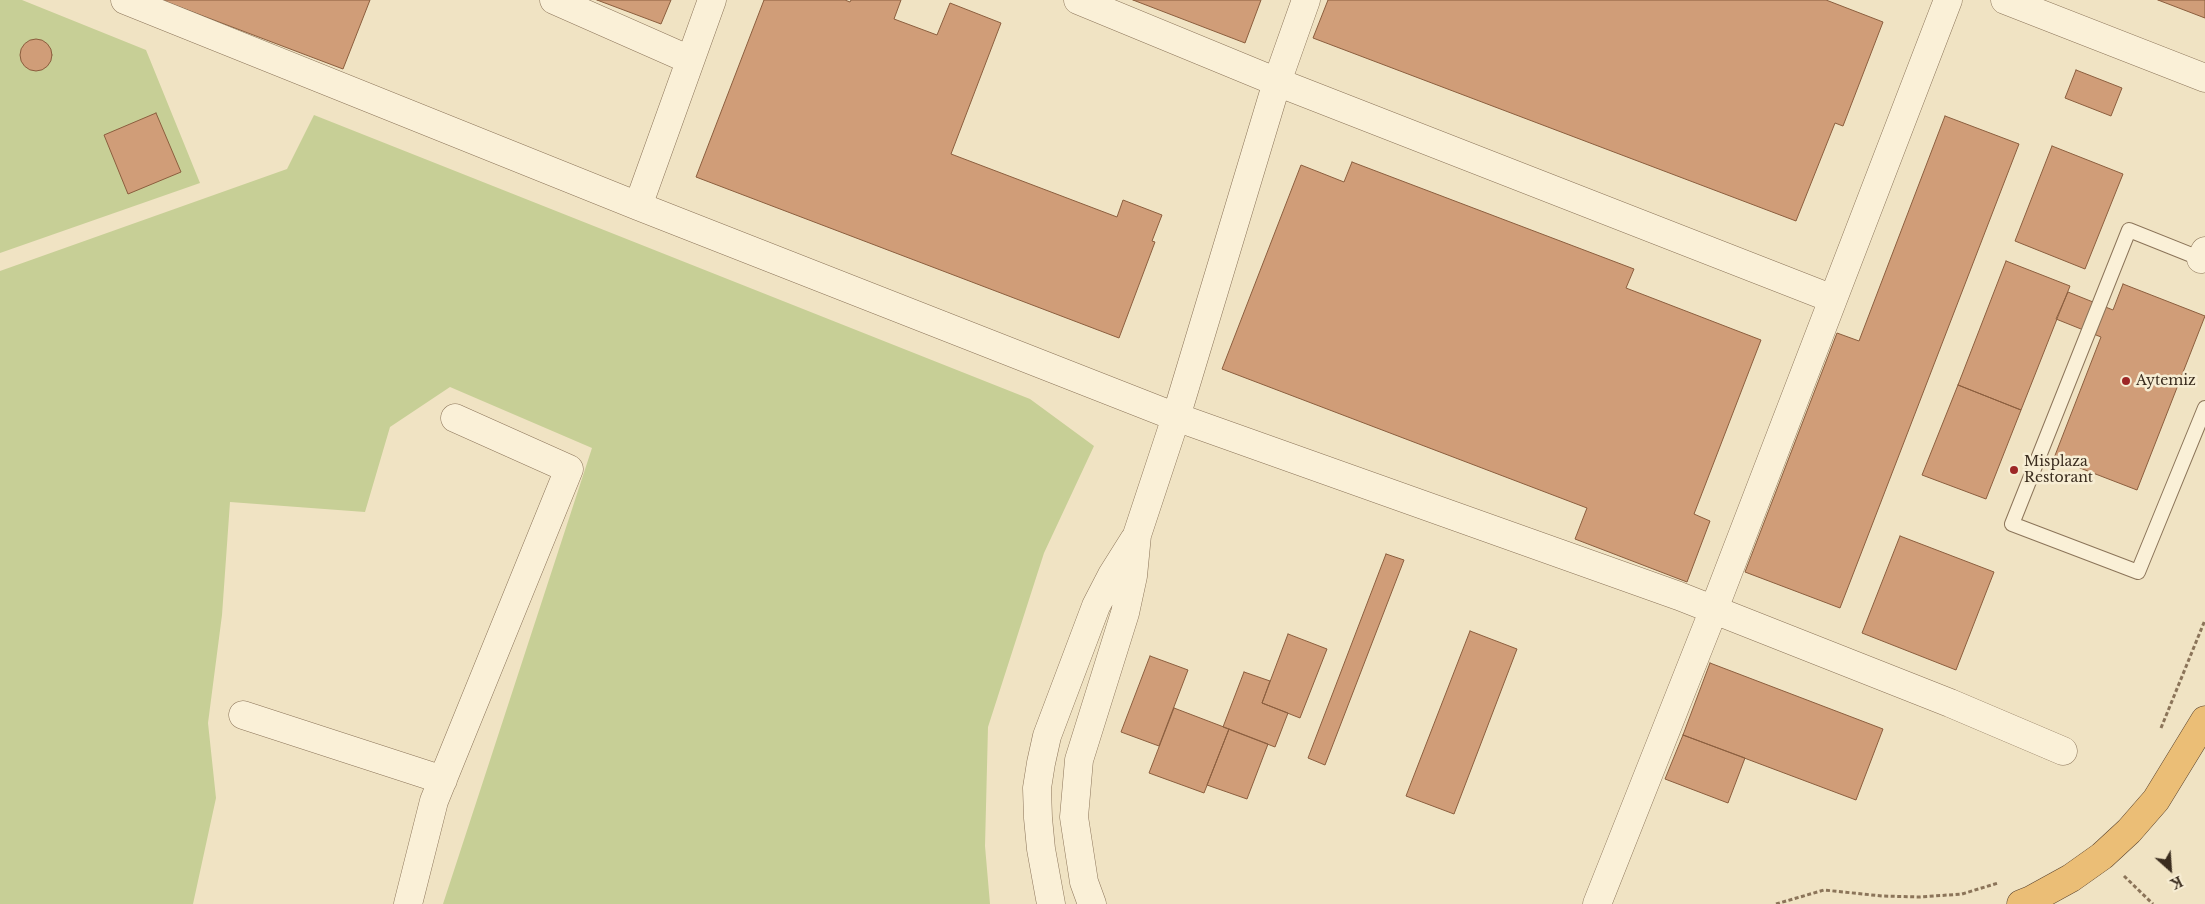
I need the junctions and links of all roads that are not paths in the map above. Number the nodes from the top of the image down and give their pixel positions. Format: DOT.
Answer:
graph roads {
  1 [pos="127,0"];
  2 [pos="554,0"];
  3 [pos="712,0"];
  4 [pos="1078,0"];
  5 [pos="1306,0"];
  6 [pos="1948,0"];
  7 [pos="2005,0"];
  8 [pos="690,60"];
  9 [pos="2205,78"];
  10 [pos="1277,82"];
  11 [pos="638,206"];
  12 [pos="2204,257"];
  13 [pos="1833,299"];
  14 [pos="2205,408"];
  15 [pos="1176,417"];
  16 [pos="454,418"];
  17 [pos="1137,535"];
  18 [pos="1714,610"];
  19 [pos="243,715"];
  20 [pos="2205,720"];
  21 [pos="2063,750"];
  22 [pos="443,780"];
  23 [pos="408,904"];
  24 [pos="1051,904"];
  25 [pos="1092,904"];
  26 [pos="1597,904"];
  27 [pos="2021,904"];
  1 -- 11 [label="street"];
  2 -- 8 [label="street"];
  3 -- 8 [label="street"];
  4 -- 10 [label="street"];
  5 -- 10 [label="street"];
  6 -- 13 [label="street"];
  7 -- 9 [label="street"];
  8 -- 11 [label="street"];
  10 -- 13 [label="street"];
  10 -- 15 [label="street"];
  11 -- 15 [label="street"];
  12 -- 14 [label="lane"];
  13 -- 18 [label="street"];
  15 -- 17 [label="street"];
  15 -- 18 [label="street"];
  16 -- 22 [label="street"];
  17 -- 24 [label="street"];
  17 -- 25 [label="street"];
  18 -- 21 [label="street"];
  18 -- 26 [label="street"];
  19 -- 22 [label="street"];
  20 -- 27 [label="highway"];
  22 -- 23 [label="street"];
}
